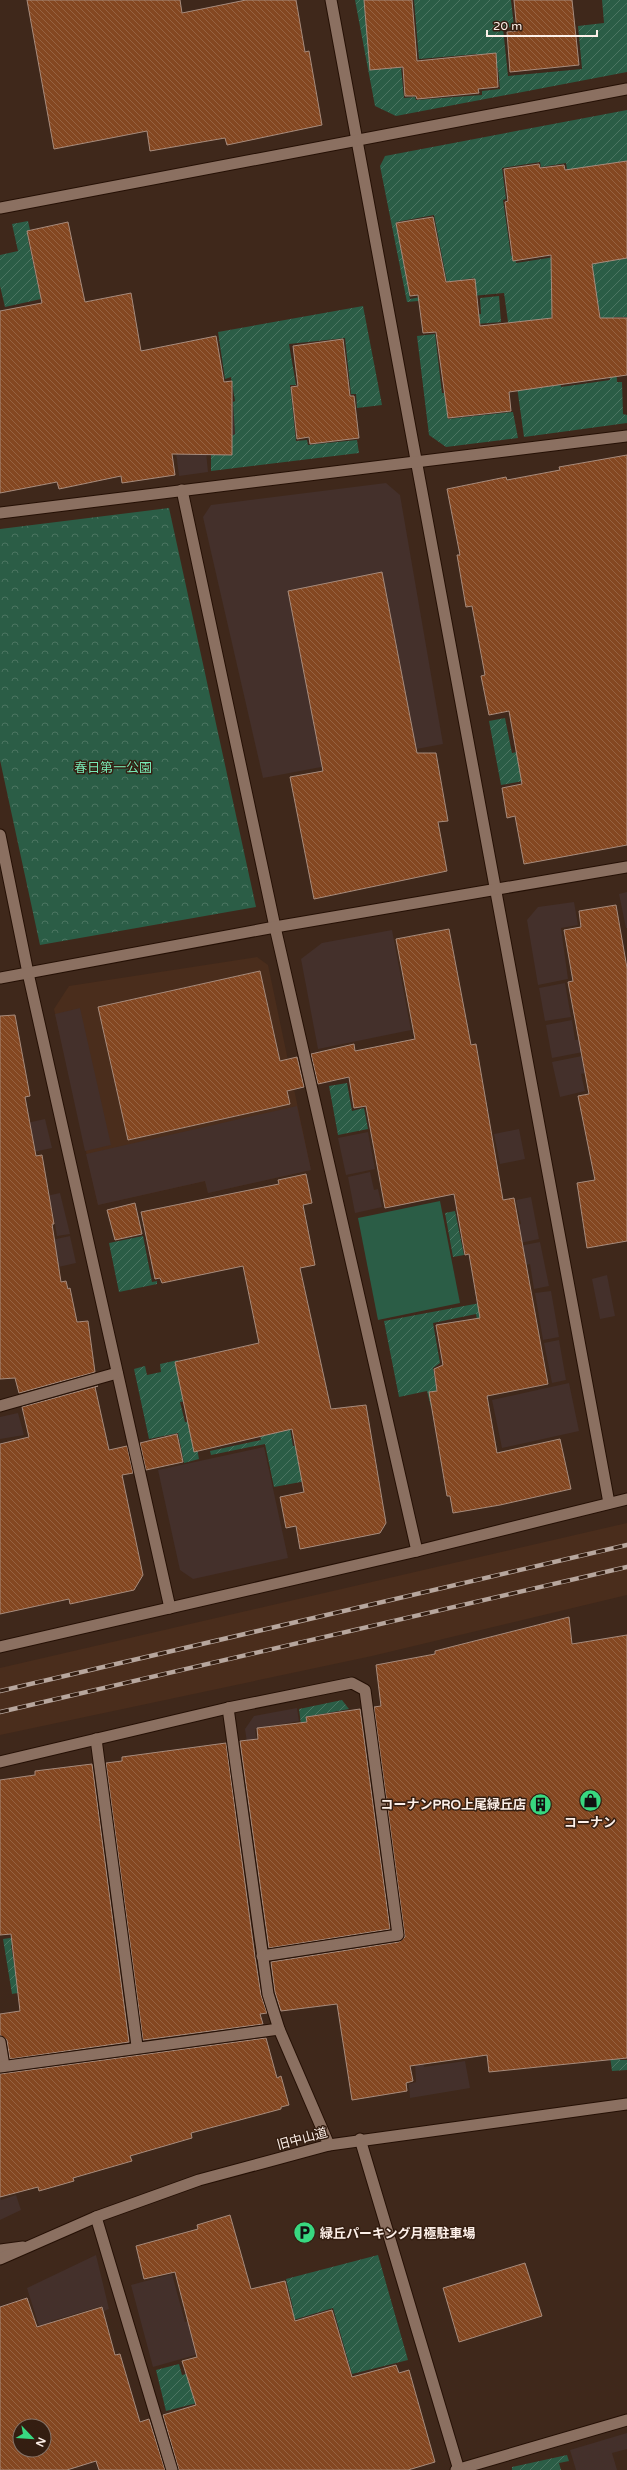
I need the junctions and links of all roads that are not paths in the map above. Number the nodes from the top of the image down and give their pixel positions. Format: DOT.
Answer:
graph roads {
  1 [pos="330,0"];
  2 [pos="627,89"];
  3 [pos="357,140"];
  4 [pos="0,208"];
  5 [pos="627,436"];
  6 [pos="416,463"];
  7 [pos="182,490"];
  8 [pos="0,513"];
  9 [pos="0,835"];
  10 [pos="627,867"];
  11 [pos="495,891"];
  12 [pos="276,927"];
  13 [pos="28,973"];
  14 [pos="0,978"];
  15 [pos="117,1373"];
  16 [pos="0,1406"];
  17 [pos="627,1499"];
  18 [pos="609,1503"];
  19 [pos="417,1551"];
  20 [pos="170,1608"];
  21 [pos="0,1647"];
  22 [pos="228,1708"];
  23 [pos="96,1739"];
  24 [pos="0,1762"];
  25 [pos="262,1956"];
  26 [pos="279,2029"];
  27 [pos="0,2042"];
  28 [pos="137,2046"];
  29 [pos="2,2066"];
  30 [pos="627,2104"];
  31 [pos="360,2138"];
  32 [pos="329,2144"];
  33 [pos="96,2217"];
  34 [pos="24,2247"];
  35 [pos="0,2250"];
  36 [pos="0,2259"];
  37 [pos="627,2420"];
  38 [pos="172,2470"];
  39 [pos="458,2470"];
  1 -- 3 [label="street"];
  2 -- 3 [label="street"];
  3 -- 4 [label="street"];
  3 -- 6 [label="street"];
  5 -- 6 [label="street"];
  6 -- 7 [label="street"];
  6 -- 11 [label="street"];
  7 -- 8 [label="street"];
  7 -- 12 [label="street"];
  9 -- 13 [label="street"];
  10 -- 11 [label="street"];
  11 -- 12 [label="street"];
  11 -- 18 [label="street"];
  12 -- 13 [label="street"];
  12 -- 19 [label="street"];
  13 -- 14 [label="street"];
  13 -- 15 [label="street"];
  15 -- 16 [label="street"];
  15 -- 20 [label="street"];
  17 -- 18 [label="street"];
  18 -- 19 [label="street"];
  19 -- 20 [label="street"];
  20 -- 21 [label="street"];
  22 -- 23 [label="street"];
  22 -- 25 [label="street"];
  22 -- 25 [label="street"];
  23 -- 24 [label="street"];
  23 -- 28 [label="street"];
  25 -- 26 [label="street"];
  26 -- 28 [label="street"];
  26 -- 32 [label="street"];
  27 -- 29 [label="street"];
  28 -- 29 [label="street"];
  30 -- 31 [label="street, 旧中山道"];
  31 -- 32 [label="street, 旧中山道"];
  31 -- 39 [label="street"];
  32 -- 33 [label="street, 旧中山道"];
  33 -- 34 [label="street, 旧中山道"];
  33 -- 38 [label="street"];
  34 -- 35 [label="street"];
  34 -- 36 [label="street, 旧中山道"];
  37 -- 39 [label="street"];
}
